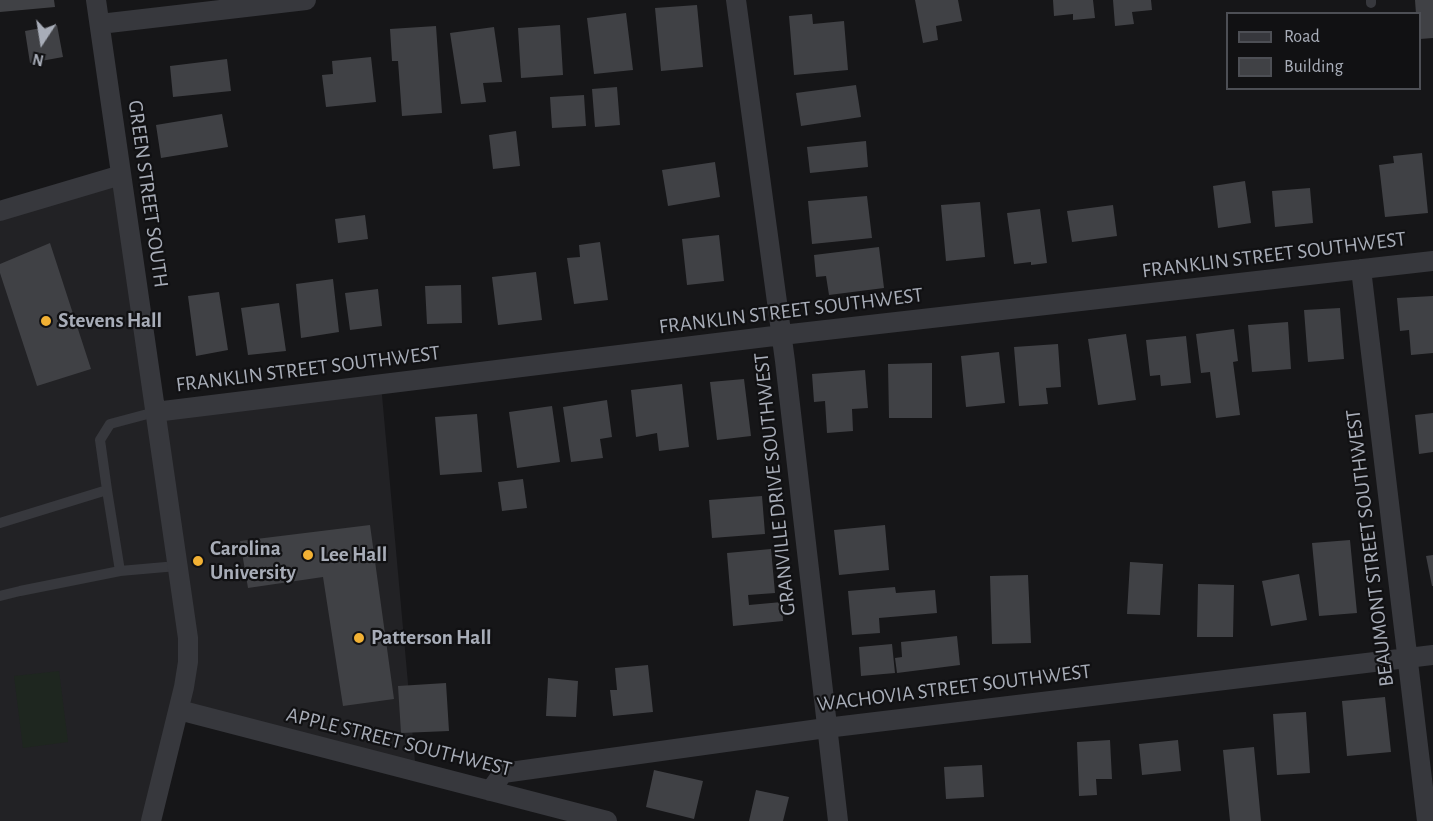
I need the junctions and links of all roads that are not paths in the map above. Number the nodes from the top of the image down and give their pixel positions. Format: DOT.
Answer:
graph roads {
  1 [pos="96,0"];
  2 [pos="306,0"];
  3 [pos="736,0"];
  4 [pos="100,24"];
  5 [pos="121,175"];
  6 [pos="0,211"];
  7 [pos="1433,261"];
  8 [pos="1361,269"];
  9 [pos="782,335"];
  10 [pos="155,411"];
  11 [pos="107,490"];
  12 [pos="0,523"];
  13 [pos="177,566"];
  14 [pos="120,571"];
  15 [pos="0,596"];
  16 [pos="1433,655"];
  17 [pos="1407,658"];
  18 [pos="179,710"];
  19 [pos="826,728"];
  20 [pos="490,790"];
  21 [pos="152,821"];
  22 [pos="607,821"];
  23 [pos="838,821"];
  24 [pos="1427,821"];
  1 -- 4 [label="street, GREEN STREET SOUTH"];
  2 -- 4 [label="street"];
  3 -- 9 [label="street, GRANVILLE DRIVE SOUTHWEST"];
  4 -- 5 [label="street, GREEN STREET SOUTH"];
  5 -- 6 [label="street"];
  5 -- 10 [label="street, GREEN STREET SOUTH"];
  7 -- 8 [label="street, FRANKLIN STREET SOUTHWEST"];
  8 -- 9 [label="street, FRANKLIN STREET SOUTHWEST"];
  8 -- 17 [label="street, BEAUMONT STREET SOUTHWEST"];
  9 -- 10 [label="street, FRANKLIN STREET SOUTHWEST"];
  9 -- 19 [label="street, GRANVILLE DRIVE SOUTHWEST"];
  10 -- 11 [label="lane"];
  10 -- 13 [label="street, GREEN STREET SOUTH"];
  11 -- 12 [label="lane"];
  11 -- 14 [label="lane"];
  13 -- 14 [label="lane"];
  13 -- 18 [label="street, GREEN STREET SOUTH"];
  14 -- 15 [label="lane"];
  16 -- 17 [label="street, WACHOVIA STREET SOUTHWEST"];
  17 -- 19 [label="street, WACHOVIA STREET SOUTHWEST"];
  17 -- 24 [label="street, BEAUMONT STREET SOUTHWEST"];
  18 -- 20 [label="street, APPLE STREET SOUTHWEST"];
  18 -- 21 [label="street, GREEN STREET SOUTH"];
  19 -- 20 [label="street, WACHOVIA STREET SOUTHWEST"];
  19 -- 23 [label="street, GRANVILLE DRIVE SOUTHWEST"];
  20 -- 22 [label="street, APPLE STREET SOUTHWEST"];
}
